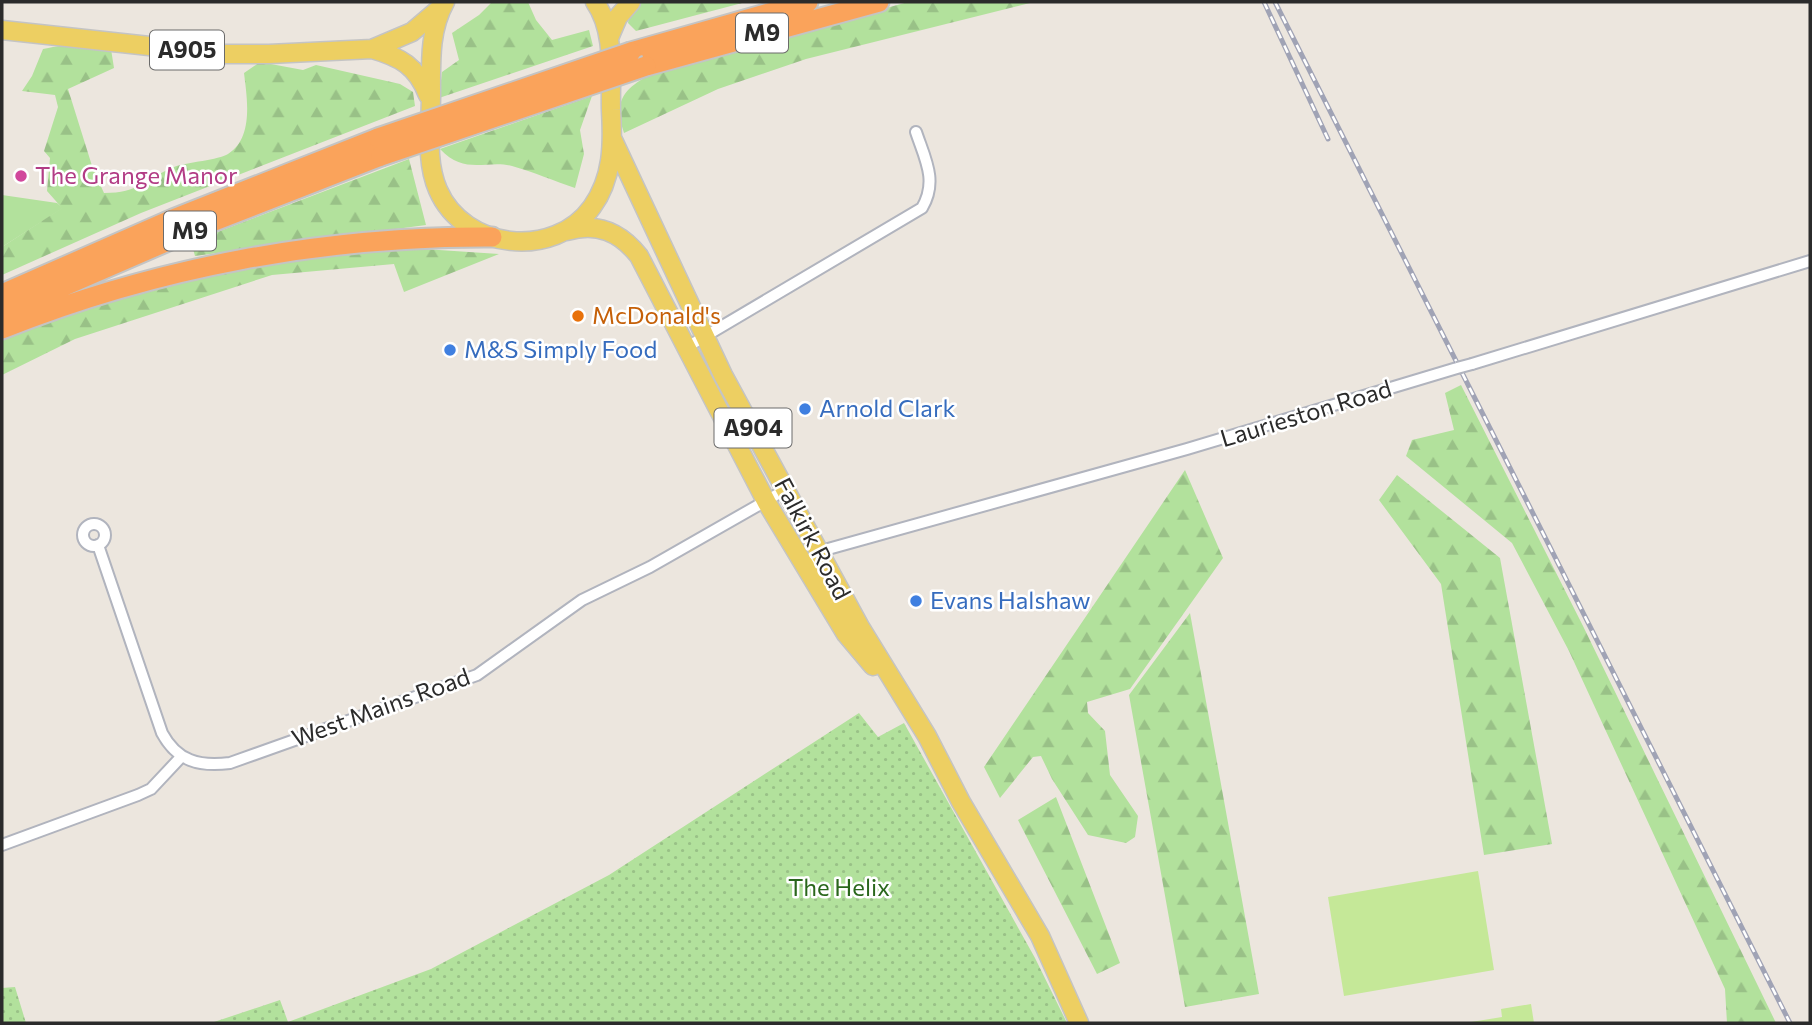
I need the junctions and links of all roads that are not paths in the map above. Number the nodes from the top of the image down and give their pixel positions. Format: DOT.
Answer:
graph roads {
  1 [pos="595,2"];
  2 [pos="631,2"];
  3 [pos="808,2"];
  4 [pos="879,2"];
  5 [pos="444,3"];
  6 [pos="2,30"];
  7 [pos="609,38"];
  8 [pos="372,49"];
  9 [pos="431,101"];
  10 [pos="916,132"];
  11 [pos="612,138"];
  12 [pos="380,147"];
  13 [pos="567,231"];
  14 [pos="492,237"];
  15 [pos="1810,261"];
  16 [pos="2,294"];
  17 [pos="2,313"];
  18 [pos="2,329"];
  19 [pos="704,337"];
  20 [pos="687,347"];
  21 [pos="785,490"];
  22 [pos="767,503"];
  23 [pos="98,545"];
  24 [pos="819,554"];
  25 [pos="804,565"];
  26 [pos="909,708"];
  27 [pos="181,757"];
  28 [pos="2,845"];
  29 [pos="1079,1023"];
  1 -- 7 [label="main road"];
  2 -- 7 [label="main road"];
  3 -- 12 [label="highway, M9, bridge"];
  4 -- 12 [label="highway, M9, bridge"];
  5 -- 8 [label="main road, A905"];
  5 -- 9 [label="main road"];
  6 -- 8 [label="main road, A905"];
  7 -- 11 [label="main road"];
  8 -- 9 [label="main road, A905"];
  9 -- 14 [label="main road"];
  10 -- 19 [label="street"];
  11 -- 13 [label="main road"];
  11 -- 19 [label="main road, Falkirk Road / A904"];
  12 -- 16 [label="highway, M9"];
  12 -- 17 [label="highway, M9"];
  13 -- 14 [label="main road"];
  13 -- 20 [label="main road, Falkirk Road / A904"];
  14 -- 18 [label="highway"];
  15 -- 24 [label="street, Laurieston Road, bridge"];
  19 -- 20 [label="street"];
  19 -- 21 [label="main road, Falkirk Road / A904"];
  20 -- 22 [label="main road, Falkirk Road / A904"];
  21 -- 22 [label="street, West Mains Road"];
  21 -- 24 [label="main road, Falkirk Road / A904"];
  22 -- 25 [label="main road, Falkirk Road / A904"];
  22 -- 27 [label="street, West Mains Road"];
  23 -- 27 [label="street"];
  24 -- 25 [label="street, Laurieston Road"];
  24 -- 26 [label="main road, Falkirk Road / A904"];
  25 -- 26 [label="main road, Falkirk Road / A904"];
  26 -- 29 [label="main road, Falkirk Road / A904"];
  27 -- 28 [label="street"];
}
